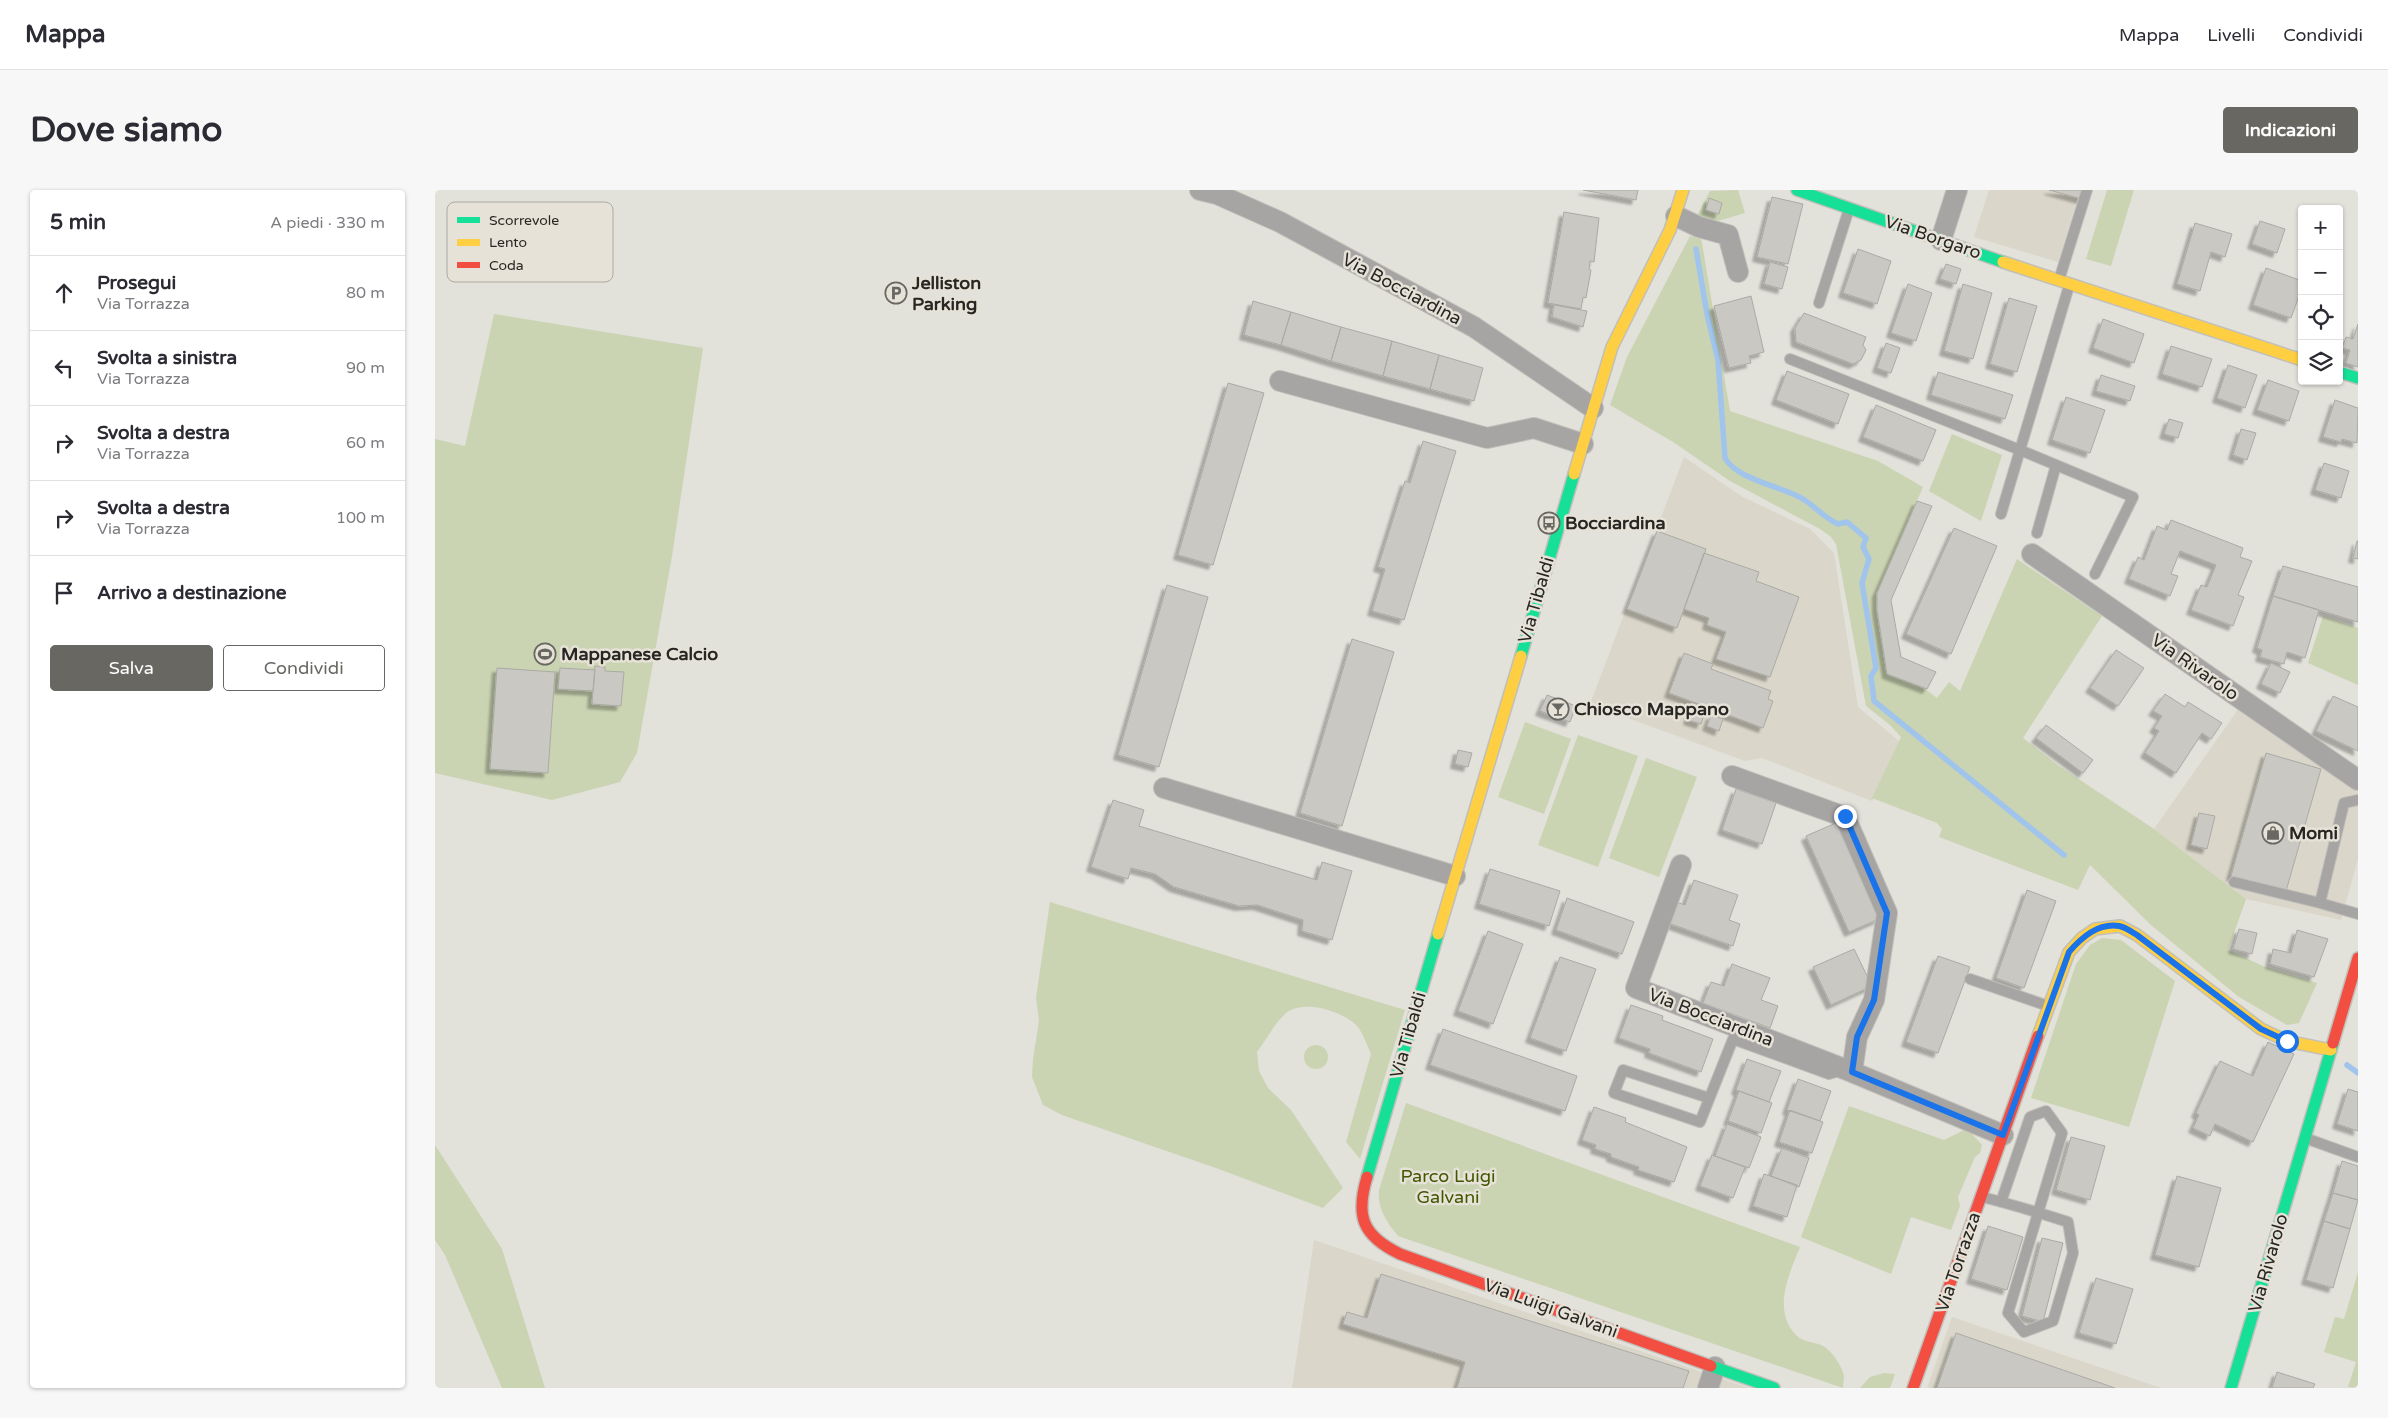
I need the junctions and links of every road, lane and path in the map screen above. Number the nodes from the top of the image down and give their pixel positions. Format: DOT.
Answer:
graph roads {
  1 [pos="1200,190"];
  2 [pos="1683,190"];
  3 [pos="1800,190"];
  4 [pos="1957,190"];
  5 [pos="2087,190"];
  6 [pos="1849,208"];
  7 [pos="1675,216"];
  8 [pos="1941,240"];
  9 [pos="1738,272"];
  10 [pos="2064,283"];
  11 [pos="1819,303"];
  12 [pos="1790,359"];
  13 [pos="2298,359"];
  14 [pos="2343,373"];
  15 [pos="2358,378"];
  16 [pos="1280,381"];
  17 [pos="1593,408"];
  18 [pos="1583,444"];
  19 [pos="2019,450"];
  20 [pos="2056,465"];
  21 [pos="2001,514"];
  22 [pos="2037,533"];
  23 [pos="2032,554"];
  24 [pos="2095,574"];
  25 [pos="1732,776"];
  26 [pos="2358,780"];
  27 [pos="1164,788"];
  28 [pos="2358,800"];
  29 [pos="1681,865"];
  30 [pos="1455,876"];
  31 [pos="2234,882"];
  32 [pos="2320,903"];
  33 [pos="2358,914"];
  34 [pos="2358,958"];
  35 [pos="1970,979"];
  36 [pos="2354,989"];
  37 [pos="2049,1006"];
  38 [pos="2331,1050"];
  39 [pos="1849,1070"];
  40 [pos="1709,1098"];
  41 [pos="2003,1135"];
  42 [pos="2304,1138"];
  43 [pos="2358,1157"];
  44 [pos="1362,1195"];
  45 [pos="1981,1196"];
  46 [pos="2001,1202"];
  47 [pos="2038,1213"];
  48 [pos="1715,1367"];
  49 [pos="1708,1388"];
  50 [pos="1774,1388"];
  51 [pos="1913,1388"];
  52 [pos="2231,1388"];
  1 -- 17 [label="street, Via Bocciardina"];
  2 -- 7 [label="street, Via Tibaldi"];
  3 -- 6 [label="street, Via Borgaro"];
  4 -- 8 [label="street"];
  5 -- 10 [label="lane"];
  6 -- 8 [label="street, Via Borgaro"];
  6 -- 11 [label="lane"];
  7 -- 9 [label="street"];
  7 -- 17 [label="street, Via Tibaldi"];
  8 -- 10 [label="street, Via Borgaro"];
  10 -- 13 [label="street, Via Borgaro"];
  10 -- 19 [label="lane"];
  12 -- 19 [label="lane"];
  14 -- 15 [label="street"];
  16 -- 18 [label="street"];
  17 -- 18 [label="street, Via Tibaldi"];
  18 -- 30 [label="street, Via Tibaldi"];
  19 -- 20 [label="lane"];
  19 -- 21 [label="lane"];
  20 -- 22 [label="lane"];
  20 -- 24 [label="lane"];
  23 -- 26 [label="street, Via Rivarolo"];
  25 -- 39 [label="street"];
  27 -- 30 [label="street"];
  28 -- 32 [label="lane"];
  29 -- 39 [label="street, Via Bocciardina"];
  30 -- 44 [label="street, Via Tibaldi"];
  31 -- 32 [label="lane"];
  32 -- 33 [label="lane"];
  34 -- 36 [label="street, Via Rivarolo"];
  35 -- 37 [label="lane"];
  36 -- 38 [label="street, Via Rivarolo"];
  37 -- 38 [label="street, Via Torrazza"];
  37 -- 41 [label="street, Via Torrazza"];
  38 -- 42 [label="street, Via Rivarolo"];
  39 -- 40 [label="lane"];
  39 -- 41 [label="street"];
  40 -- 40 [label="lane"];
  41 -- 45 [label="street, Via Torrazza"];
  42 -- 43 [label="lane"];
  42 -- 52 [label="street, Via Rivarolo"];
  44 -- 48 [label="street, Via Luigi Galvani"];
  45 -- 46 [label="lane"];
  45 -- 51 [label="street, Via Torrazza"];
  46 -- 47 [label="lane"];
  46 -- 47 [label="lane"];
  47 -- 47 [label="lane"];
  48 -- 49 [label="street"];
  48 -- 50 [label="street, Via Luigi Galvani"];
}
